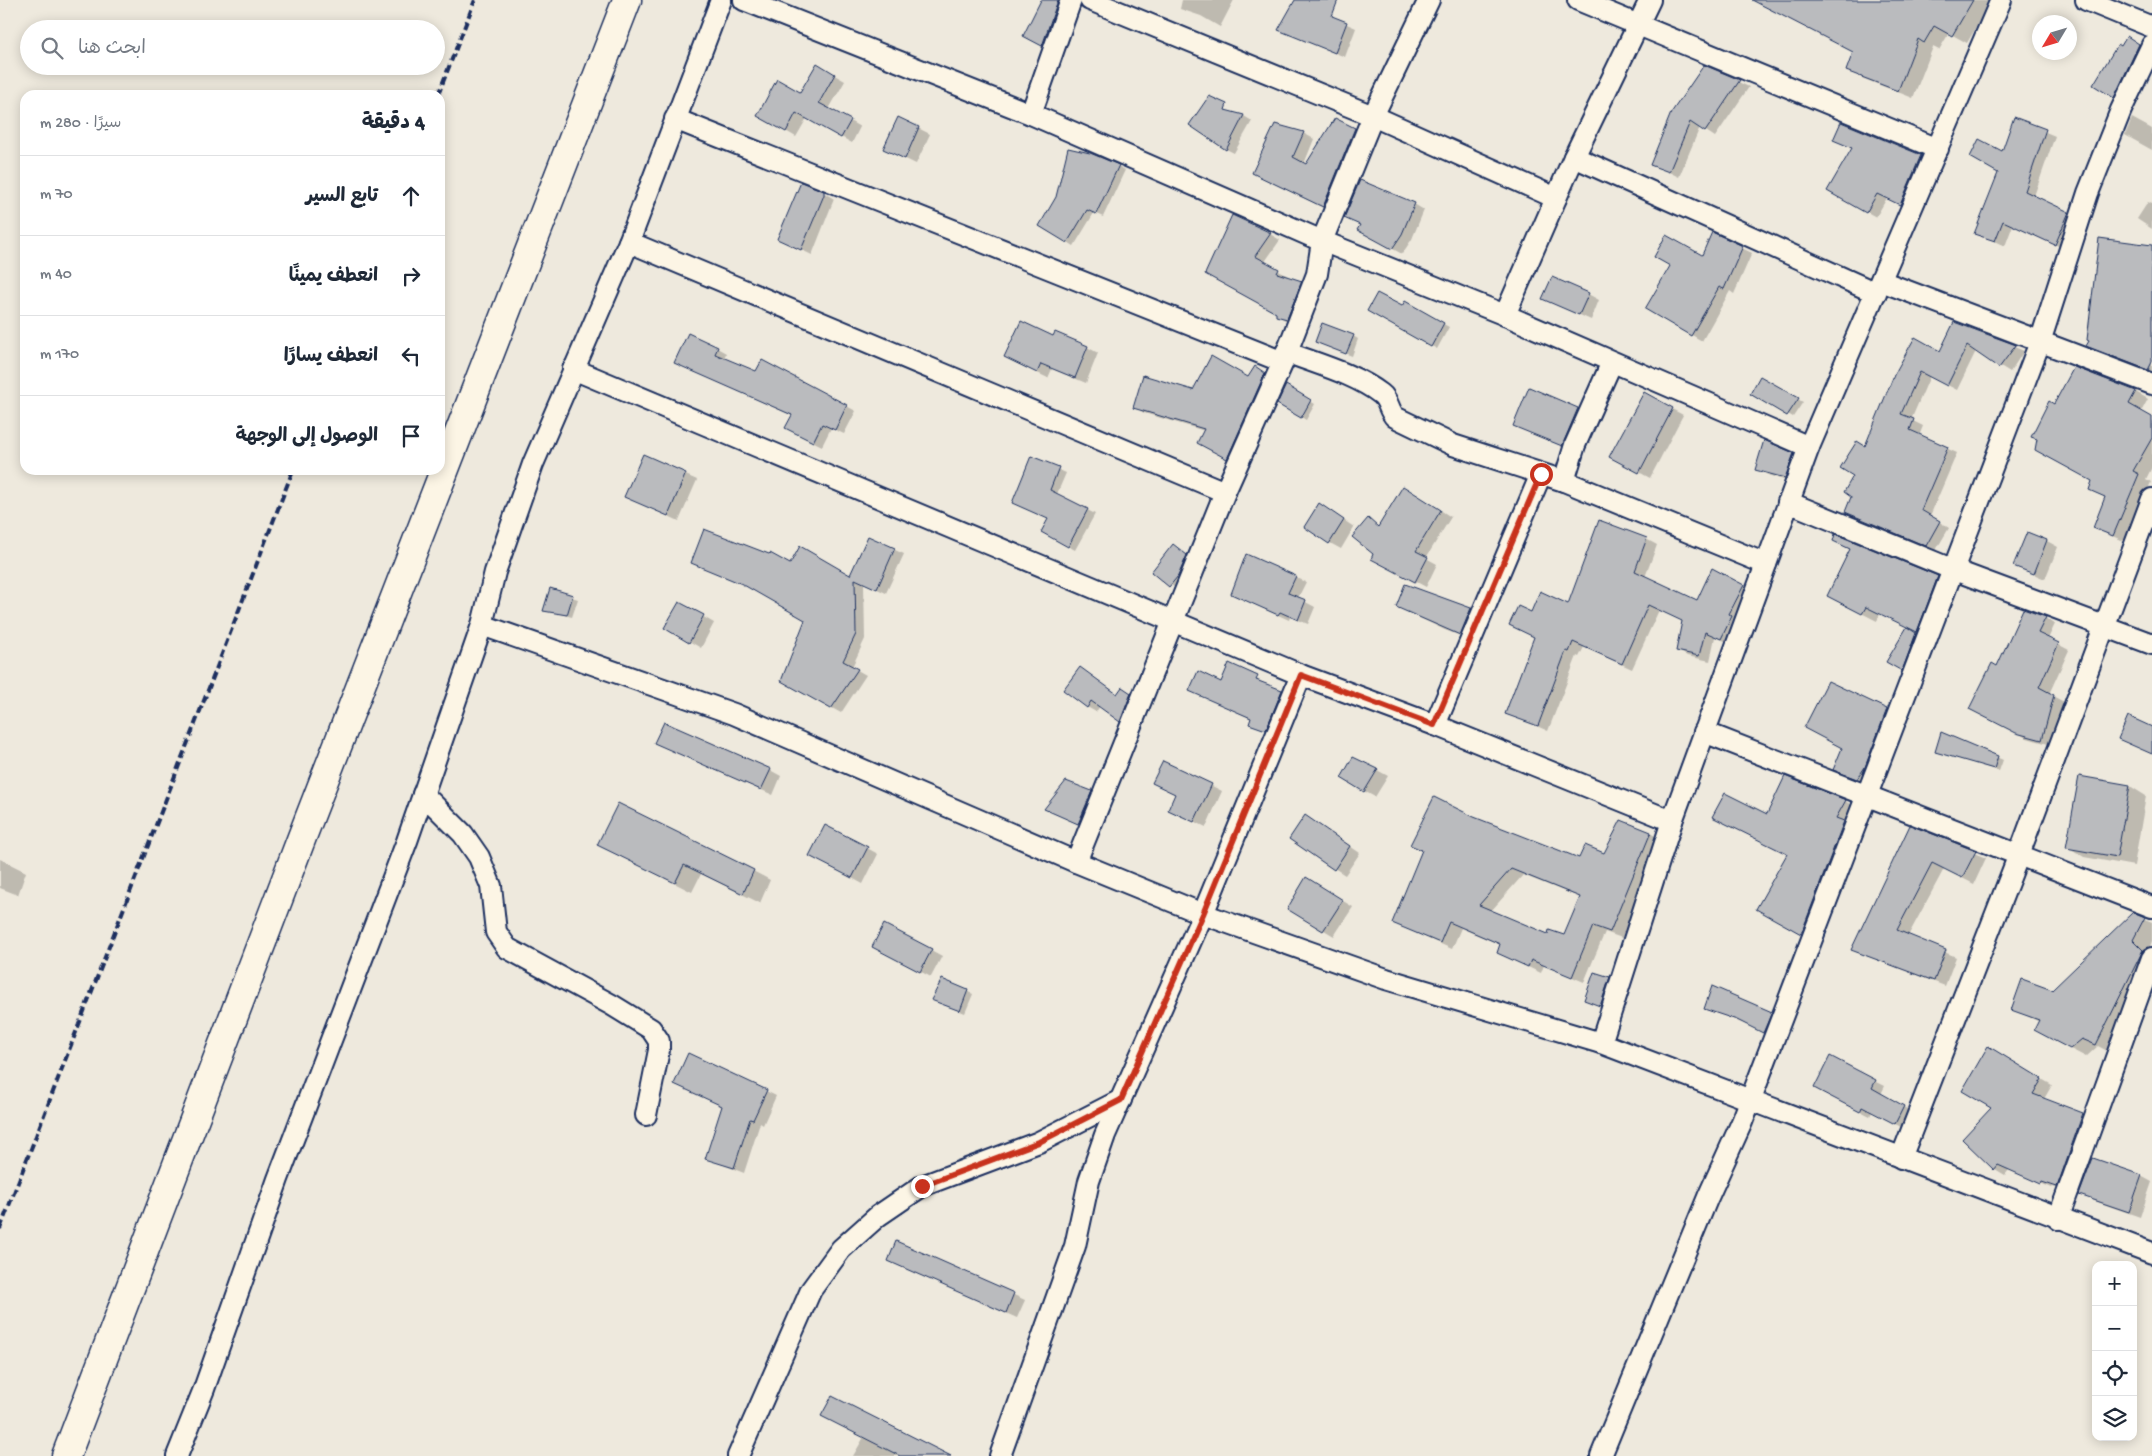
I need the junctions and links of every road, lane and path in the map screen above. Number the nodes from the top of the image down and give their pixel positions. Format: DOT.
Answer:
graph roads {
  1 [pos="627,0"];
  2 [pos="721,0"];
  3 [pos="744,0"];
  4 [pos="1071,0"];
  5 [pos="1090,0"];
  6 [pos="1429,0"];
  7 [pos="1578,0"];
  8 [pos="1650,0"];
  9 [pos="2001,0"];
  10 [pos="2086,0"];
  11 [pos="1640,24"];
  12 [pos="2152,26"];
  13 [pos="2152,45"];
  14 [pos="1031,114"];
  15 [pos="1372,116"];
  16 [pos="675,119"];
  17 [pos="1938,149"];
  18 [pos="1574,157"];
  19 [pos="1556,198"];
  20 [pos="1322,241"];
  21 [pos="629,242"];
  22 [pos="1879,287"];
  23 [pos="1504,315"];
  24 [pos="2040,342"];
  25 [pos="1285,357"];
  26 [pos="1612,362"];
  27 [pos="573,369"];
  28 [pos="2152,384"];
  29 [pos="1809,447"];
  30 [pos="445,469"];
  31 [pos="1541,474"];
  32 [pos="443,475"];
  33 [pos="1564,482"];
  34 [pos="1225,492"];
  35 [pos="2152,499"];
  36 [pos="1788,502"];
  37 [pos="1766,564"];
  38 [pos="1954,570"];
  39 [pos="1172,622"];
  40 [pos="482,626"];
  41 [pos="2104,627"];
  42 [pos="2152,644"];
  43 [pos="1301,675"];
  44 [pos="1434,725"];
  45 [pos="1704,732"];
  46 [pos="424,794"];
  47 [pos="1867,798"];
  48 [pos="1672,821"];
  49 [pos="2018,857"];
  50 [pos="1076,862"];
  51 [pos="2152,907"];
  52 [pos="1203,914"];
  53 [pos="2152,958"];
  54 [pos="1601,1043"];
  55 [pos="1751,1099"];
  56 [pos="1121,1100"];
  57 [pos="646,1115"];
  58 [pos="1901,1158"];
  59 [pos="2058,1218"];
  60 [pos="2152,1253"];
  61 [pos="66,1456"];
  62 [pos="177,1456"];
  63 [pos="738,1456"];
  64 [pos="1000,1456"];
  65 [pos="1601,1456"];
  1 -- 30 [label="street"];
  2 -- 16 [label="street"];
  3 -- 14 [label="street"];
  4 -- 14 [label="street"];
  5 -- 15 [label="street"];
  6 -- 15 [label="street"];
  7 -- 11 [label="street"];
  8 -- 11 [label="street"];
  9 -- 17 [label="street"];
  10 -- 12 [label="street"];
  11 -- 17 [label="street"];
  11 -- 18 [label="street"];
  13 -- 24 [label="street"];
  14 -- 20 [label="street"];
  15 -- 19 [label="street"];
  15 -- 20 [label="street"];
  16 -- 21 [label="street"];
  16 -- 25 [label="street"];
  17 -- 22 [label="street"];
  18 -- 19 [label="street"];
  18 -- 22 [label="street"];
  19 -- 23 [label="street"];
  20 -- 23 [label="street"];
  20 -- 25 [label="street"];
  21 -- 27 [label="street"];
  21 -- 34 [label="street"];
  22 -- 24 [label="street"];
  22 -- 29 [label="street"];
  23 -- 26 [label="street"];
  24 -- 28 [label="street"];
  24 -- 38 [label="street"];
  25 -- 31 [label="street"];
  25 -- 34 [label="street"];
  26 -- 29 [label="street"];
  26 -- 33 [label="street"];
  27 -- 39 [label="street"];
  27 -- 40 [label="street"];
  29 -- 36 [label="street"];
  31 -- 33 [label="street"];
  31 -- 44 [label="street"];
  32 -- 61 [label="street"];
  33 -- 37 [label="street"];
  34 -- 39 [label="street"];
  35 -- 41 [label="street"];
  36 -- 37 [label="street"];
  36 -- 38 [label="street"];
  37 -- 45 [label="street"];
  38 -- 41 [label="street"];
  38 -- 47 [label="street"];
  39 -- 43 [label="street"];
  39 -- 50 [label="street"];
  40 -- 46 [label="street"];
  40 -- 50 [label="street"];
  41 -- 42 [label="street"];
  41 -- 49 [label="street"];
  43 -- 44 [label="street"];
  43 -- 52 [label="street"];
  44 -- 48 [label="street"];
  45 -- 47 [label="street"];
  45 -- 48 [label="street"];
  46 -- 57 [label="street"];
  46 -- 62 [label="street"];
  47 -- 49 [label="street"];
  47 -- 55 [label="street"];
  48 -- 54 [label="street"];
  49 -- 51 [label="street"];
  49 -- 58 [label="street"];
  50 -- 52 [label="street"];
  52 -- 54 [label="street"];
  52 -- 56 [label="street"];
  53 -- 59 [label="street"];
  54 -- 55 [label="street"];
  55 -- 58 [label="street"];
  55 -- 65 [label="street"];
  56 -- 63 [label="street"];
  56 -- 64 [label="street"];
  58 -- 59 [label="street"];
  59 -- 60 [label="street"];
}
